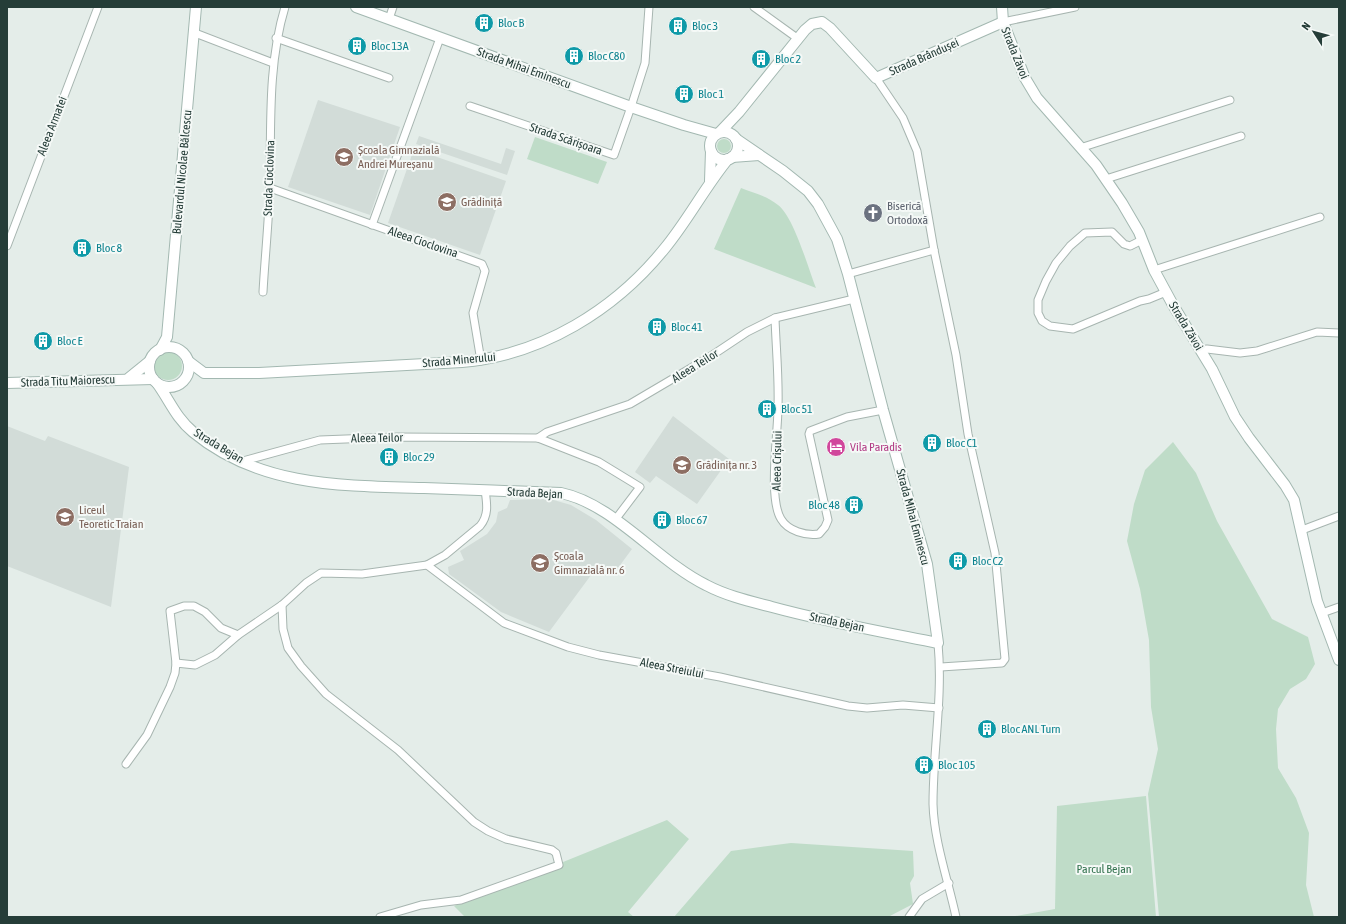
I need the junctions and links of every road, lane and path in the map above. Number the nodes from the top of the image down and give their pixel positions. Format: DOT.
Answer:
graph roads {
  1 [pos="98,7"];
  2 [pos="196,7"];
  3 [pos="285,7"];
  4 [pos="356,7"];
  5 [pos="393,7"];
  6 [pos="649,7"];
  7 [pos="754,7"];
  8 [pos="1002,7"];
  9 [pos="1075,7"];
  10 [pos="389,19"];
  11 [pos="1003,22"];
  12 [pos="194,33"];
  13 [pos="276,38"];
  14 [pos="440,38"];
  15 [pos="797,38"];
  16 [pos="273,63"];
  17 [pos="389,78"];
  18 [pos="876,78"];
  19 [pos="1230,100"];
  20 [pos="470,106"];
  21 [pos="632,107"];
  22 [pos="740,112"];
  23 [pos="692,128"];
  24 [pos="718,133"];
  25 [pos="1241,136"];
  26 [pos="735,137"];
  27 [pos="1080,148"];
  28 [pos="711,149"];
  29 [pos="759,155"];
  30 [pos="730,158"];
  31 [pos="1106,179"];
  32 [pos="710,181"];
  33 [pos="270,188"];
  34 [pos="1320,217"];
  35 [pos="372,224"];
  36 [pos="1142,240"];
  37 [pos="7,246"];
  38 [pos="934,250"];
  39 [pos="1154,270"];
  40 [pos="848,274"];
  41 [pos="263,292"];
  42 [pos="1166,292"];
  43 [pos="854,299"];
  44 [pos="775,318"];
  45 [pos="1339,333"];
  46 [pos="167,337"];
  47 [pos="160,350"];
  48 [pos="178,350"];
  49 [pos="1200,350"];
  50 [pos="150,361"];
  51 [pos="188,361"];
  52 [pos="481,361"];
  53 [pos="204,373"];
  54 [pos="129,378"];
  55 [pos="155,381"];
  56 [pos="181,382"];
  57 [pos="7,383"];
  58 [pos="167,397"];
  59 [pos="883,410"];
  60 [pos="538,438"];
  61 [pos="243,461"];
  62 [pos="485,490"];
  63 [pos="1339,516"];
  64 [pos="614,520"];
  65 [pos="1302,530"];
  66 [pos="427,565"];
  67 [pos="282,605"];
  68 [pos="1339,607"];
  69 [pos="1322,613"];
  70 [pos="238,635"];
  71 [pos="938,643"];
  72 [pos="1339,660"];
  73 [pos="176,663"];
  74 [pos="941,666"];
  75 [pos="939,708"];
  76 [pos="126,764"];
  77 [pos="949,883"];
  78 [pos="380,917"];
  79 [pos="909,917"];
  80 [pos="956,917"];
  1 -- 37 [label="street, Aleea Armatei"];
  2 -- 12 [label="street, Bulevardul Nicolae Bălcescu"];
  3 -- 13 [label="street, Strada Cioclovina"];
  4 -- 10 [label="street, Strada Mihai Eminescu"];
  5 -- 10 [label="street"];
  6 -- 21 [label="street"];
  7 -- 15 [label="street"];
  8 -- 11 [label="street, Strada Zăvoi"];
  9 -- 11 [label="street"];
  10 -- 14 [label="street, Strada Mihai Eminescu"];
  11 -- 18 [label="street, Strada Brândușei"];
  11 -- 27 [label="street, Strada Zăvoi"];
  12 -- 16 [label="street"];
  12 -- 46 [label="street, Bulevardul Nicolae Bălcescu"];
  13 -- 16 [label="street, Strada Cioclovina"];
  13 -- 17 [label="street"];
  14 -- 21 [label="street, Strada Mihai Eminescu"];
  14 -- 35 [label="street"];
  15 -- 18 [label="street, Strada Brândușei"];
  15 -- 22 [label="street, Strada Brândușei"];
  16 -- 33 [label="street, Strada Cioclovina"];
  18 -- 38 [label="street"];
  19 -- 27 [label="street"];
  20 -- 21 [label="street, Strada Scărișoara"];
  21 -- 23 [label="street, Strada Mihai Eminescu"];
  22 -- 24 [label="street, Strada Brândușei"];
  22 -- 26 [label="street, Strada Brândușei"];
  23 -- 24 [label="street, Strada Mihai Eminescu"];
  23 -- 28 [label="street, Strada Mihai Eminescu"];
  24 -- 26 [label="street"];
  24 -- 28 [label="street"];
  25 -- 31 [label="street"];
  26 -- 29 [label="street, Strada Mihai Eminescu"];
  26 -- 30 [label="street, Strada Minerului"];
  27 -- 31 [label="street, Strada Zăvoi"];
  28 -- 30 [label="street"];
  28 -- 32 [label="street"];
  29 -- 30 [label="street"];
  29 -- 40 [label="street, Strada Mihai Eminescu"];
  30 -- 32 [label="street, Strada Minerului"];
  31 -- 36 [label="street, Strada Zăvoi"];
  32 -- 52 [label="street, Strada Minerului"];
  33 -- 35 [label="street, Aleea Cioclovina"];
  33 -- 41 [label="street, Strada Cioclovina"];
  34 -- 39 [label="street"];
  35 -- 52 [label="street, Aleea Cioclovina"];
  36 -- 39 [label="street, Strada Zăvoi"];
  36 -- 42 [label="street"];
  38 -- 40 [label="street"];
  38 -- 74 [label="street"];
  39 -- 42 [label="street, Strada Zăvoi"];
  40 -- 43 [label="street, Strada Mihai Eminescu"];
  42 -- 49 [label="street, Strada Zăvoi"];
  43 -- 44 [label="street, Aleea Teilor"];
  43 -- 59 [label="street, Strada Mihai Eminescu"];
  44 -- 59 [label="street, Aleea Crișului"];
  44 -- 60 [label="street, Aleea Teilor"];
  45 -- 49 [label="street"];
  46 -- 47 [label="street"];
  46 -- 48 [label="street"];
  47 -- 48 [label="street"];
  47 -- 50 [label="street"];
  48 -- 51 [label="street"];
  49 -- 65 [label="street, Strada Zăvoi"];
  50 -- 54 [label="street"];
  50 -- 55 [label="street"];
  51 -- 53 [label="street"];
  51 -- 56 [label="street"];
  52 -- 53 [label="street, Strada Minerului"];
  53 -- 56 [label="street"];
  54 -- 55 [label="street"];
  54 -- 57 [label="street, Strada Titu Maiorescu"];
  55 -- 56 [label="street"];
  55 -- 58 [label="street, Strada Bejan"];
  56 -- 58 [label="street"];
  58 -- 61 [label="street, Strada Bejan"];
  59 -- 71 [label="street, Strada Mihai Eminescu"];
  60 -- 61 [label="street, Aleea Teilor"];
  60 -- 64 [label="street, Aleea Teilor"];
  61 -- 62 [label="street, Strada Bejan"];
  62 -- 64 [label="street, Strada Bejan"];
  62 -- 66 [label="street"];
  63 -- 65 [label="street"];
  64 -- 71 [label="street, Strada Bejan"];
  65 -- 69 [label="street, Strada Zăvoi"];
  66 -- 67 [label="street"];
  66 -- 75 [label="street, Aleea Streiului"];
  67 -- 70 [label="street"];
  67 -- 78 [label="street"];
  68 -- 69 [label="street"];
  69 -- 72 [label="street, Strada Zăvoi"];
  70 -- 73 [label="street"];
  70 -- 73 [label="street"];
  71 -- 74 [label="street, Strada Mihai Eminescu"];
  73 -- 76 [label="street"];
  74 -- 75 [label="street, Strada Mihai Eminescu"];
  75 -- 77 [label="street, Strada Mihai Eminescu"];
  77 -- 79 [label="street"];
  77 -- 80 [label="street, Strada Mihai Eminescu"];
}
